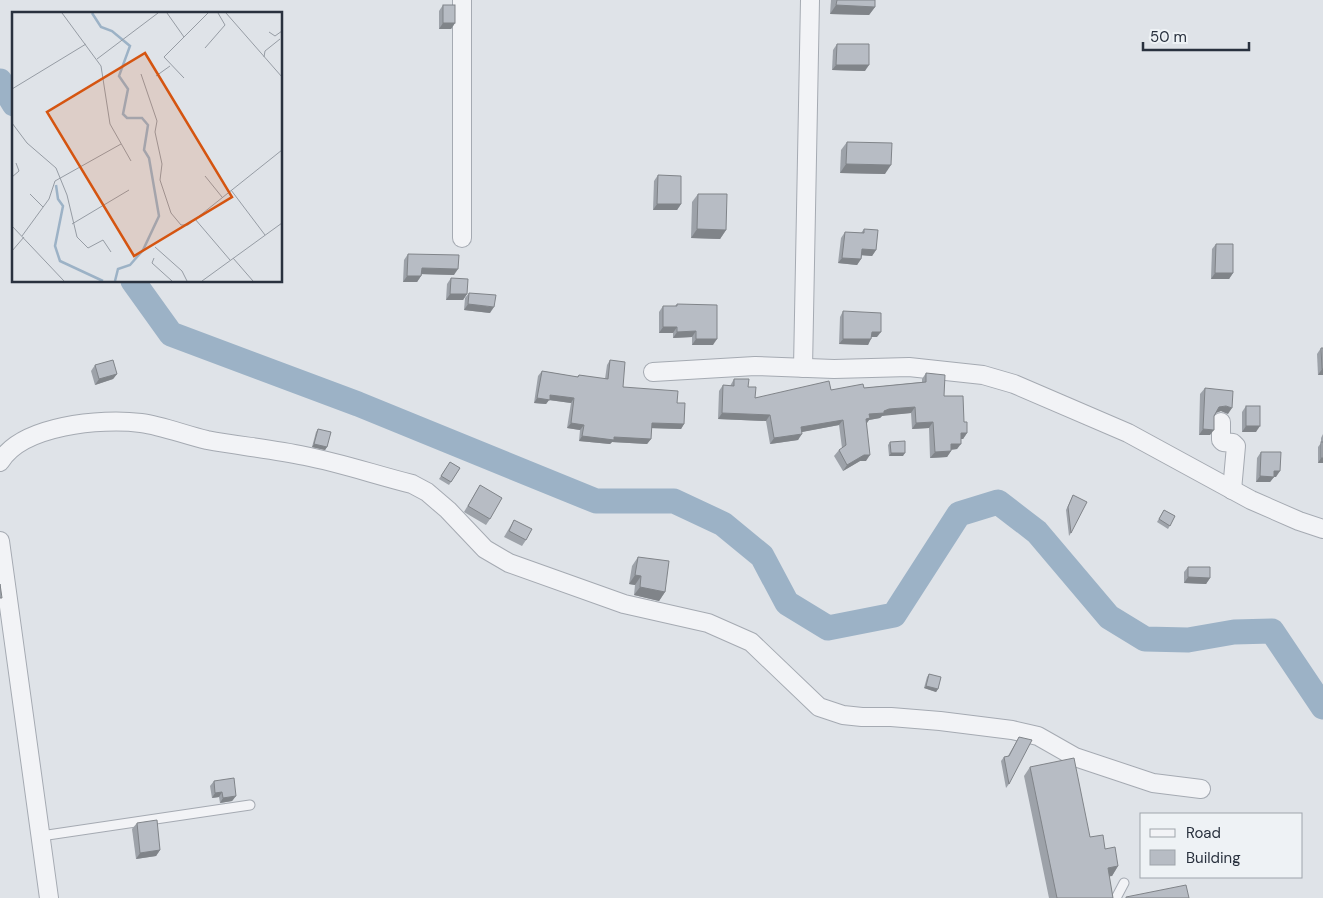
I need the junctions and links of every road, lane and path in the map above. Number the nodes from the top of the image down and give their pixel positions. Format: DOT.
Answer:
graph roads {
  1 [pos="462,0"];
  2 [pos="810,0"];
  3 [pos="462,238"];
  4 [pos="803,368"];
  5 [pos="653,372"];
  6 [pos="1221,422"];
  7 [pos="0,462"];
  8 [pos="1232,490"];
  9 [pos="1323,529"];
  10 [pos="0,541"];
  11 [pos="1,561"];
  12 [pos="1201,789"];
  13 [pos="250,806"];
  14 [pos="41,836"];
  15 [pos="1124,883"];
  16 [pos="49,898"];
  17 [pos="1116,898"];
  1 -- 3 [label="street"];
  2 -- 4 [label="street"];
  4 -- 5 [label="street"];
  4 -- 8 [label="street"];
  6 -- 8 [label="street"];
  7 -- 12 [label="street"];
  8 -- 9 [label="street"];
  10 -- 11 [label="street"];
  11 -- 14 [label="street"];
  13 -- 14 [label="lane"];
  14 -- 16 [label="street"];
  15 -- 17 [label="lane"];
}
